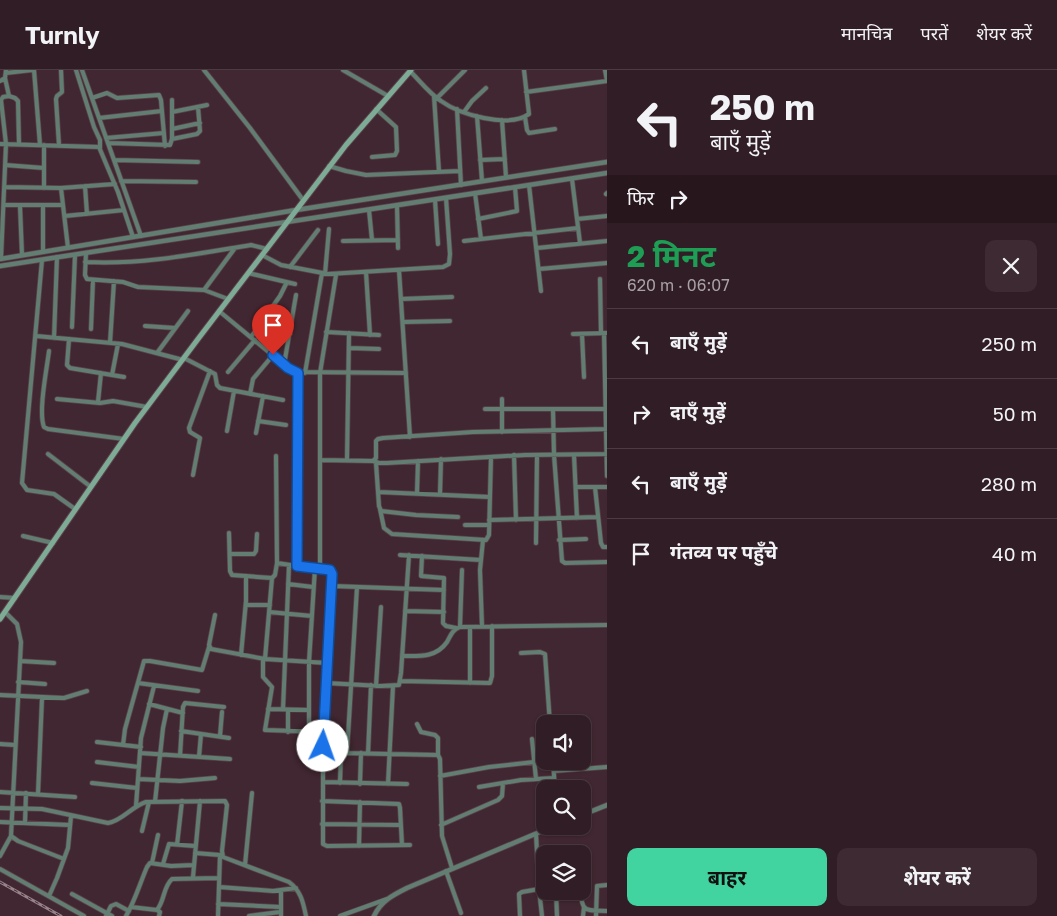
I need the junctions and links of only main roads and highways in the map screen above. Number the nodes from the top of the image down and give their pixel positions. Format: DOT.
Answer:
graph roads {
  1 [pos="411,70"];
  2 [pos="0,619"];
  1 -- 2 [label="main road"];
}
